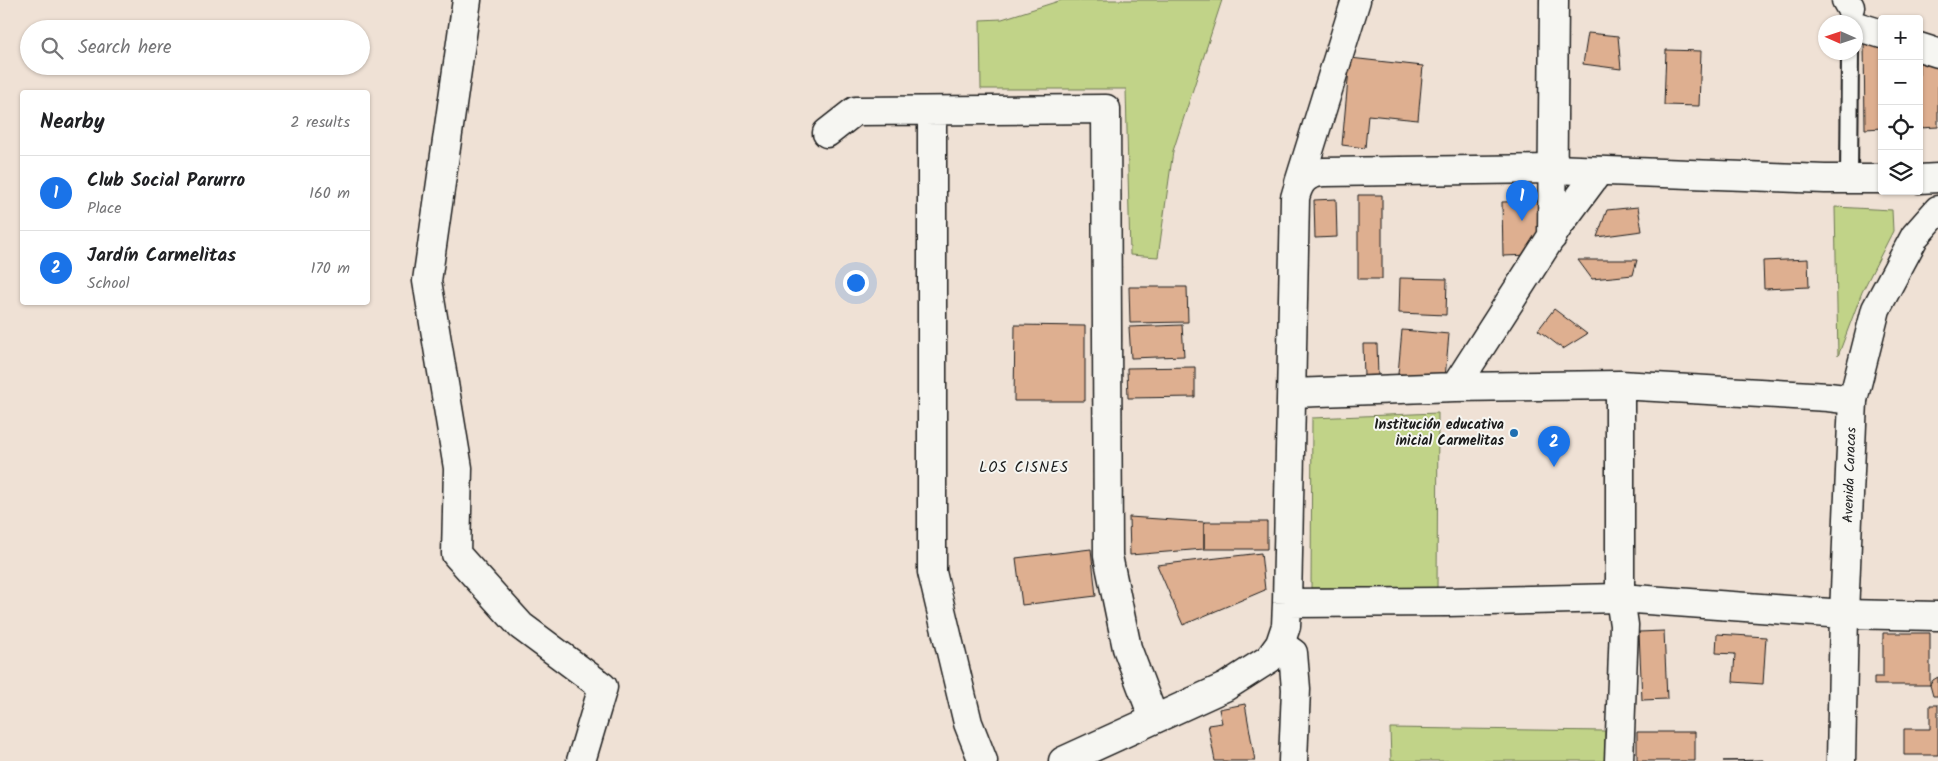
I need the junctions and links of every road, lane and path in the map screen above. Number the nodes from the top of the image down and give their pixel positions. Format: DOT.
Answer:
graph roads {
  1 [pos="467,0"];
  2 [pos="1356,0"];
  3 [pos="1554,0"];
  4 [pos="1851,11"];
  5 [pos="1878,31"];
  6 [pos="1923,48"];
  7 [pos="1938,53"];
  8 [pos="1850,60"];
  9 [pos="932,112"];
  10 [pos="827,133"];
  11 [pos="1552,170"];
  12 [pos="1599,171"];
  13 [pos="1938,178"];
  14 [pos="1849,179"];
  15 [pos="1878,179"];
  16 [pos="1923,179"];
  17 [pos="1299,183"];
  18 [pos="1938,210"];
  19 [pos="1552,237"];
  20 [pos="1620,385"];
  21 [pos="1455,388"];
  22 [pos="1292,393"];
  23 [pos="1853,400"];
  24 [pos="1620,598"];
  25 [pos="1287,603"];
  26 [pos="1844,614"];
  27 [pos="1938,616"];
  28 [pos="1280,644"];
  29 [pos="1154,719"];
  30 [pos="581,761"];
  31 [pos="983,761"];
  32 [pos="1063,761"];
  33 [pos="1293,761"];
  34 [pos="1619,761"];
  35 [pos="1841,761"];
  1 -- 30 [label="street"];
  2 -- 17 [label="street"];
  3 -- 11 [label="street"];
  4 -- 5 [label="street"];
  6 -- 7 [label="street"];
  8 -- 14 [label="lane"];
  9 -- 10 [label="street"];
  9 -- 29 [label="street"];
  9 -- 31 [label="street"];
  11 -- 12 [label="street"];
  11 -- 17 [label="street"];
  11 -- 19 [label="street"];
  12 -- 14 [label="street"];
  12 -- 19 [label="street"];
  13 -- 16 [label="street"];
  14 -- 15 [label="street"];
  17 -- 22 [label="street"];
  18 -- 23 [label="street, Avenida Caracas"];
  19 -- 21 [label="street"];
  20 -- 21 [label="street"];
  20 -- 23 [label="street"];
  20 -- 24 [label="street"];
  21 -- 22 [label="street"];
  22 -- 25 [label="street"];
  23 -- 26 [label="street, Avenida Caracas"];
  24 -- 25 [label="street"];
  24 -- 26 [label="street"];
  24 -- 34 [label="street"];
  25 -- 28 [label="street"];
  26 -- 27 [label="street"];
  26 -- 35 [label="street, Avenida Caracas"];
  28 -- 29 [label="street"];
  28 -- 33 [label="street"];
  29 -- 32 [label="street"];
}
